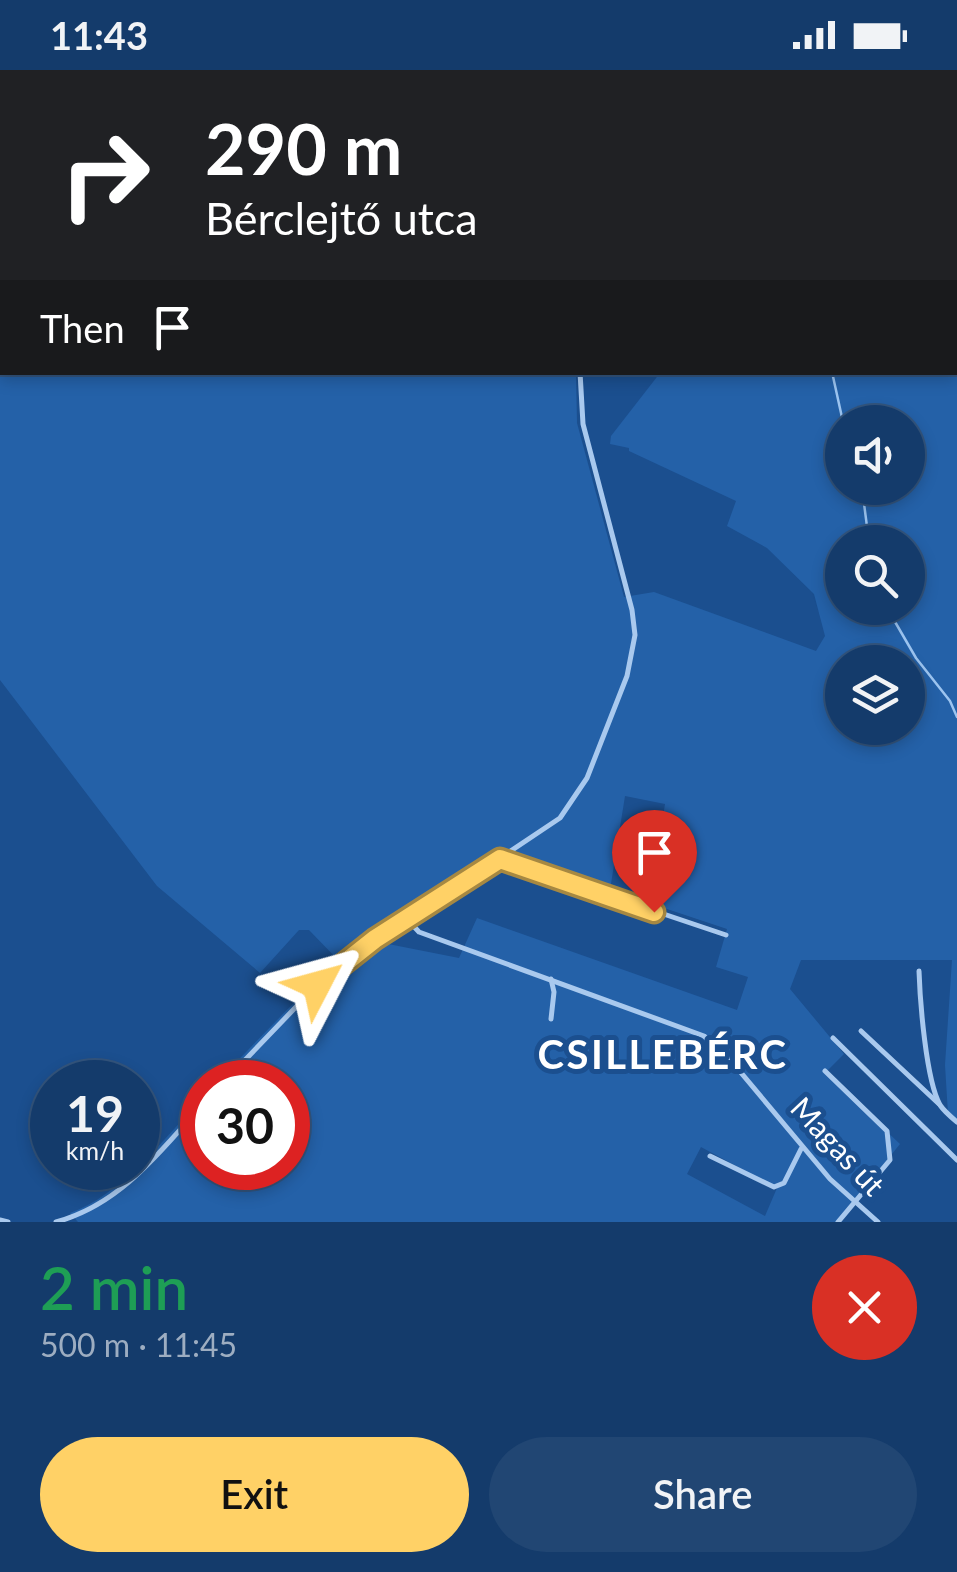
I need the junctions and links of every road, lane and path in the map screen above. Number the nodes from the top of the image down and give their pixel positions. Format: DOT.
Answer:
graph roads {
  1 [pos="580,375"];
  2 [pos="500,859"];
  3 [pos="407,919"];
  4 [pos="726,935"];
  5 [pos="920,971"];
  6 [pos="551,979"];
  7 [pos="562,983"];
  8 [pos="554,989"];
  9 [pos="551,1019"];
  10 [pos="861,1031"];
  11 [pos="833,1038"];
  12 [pos="245,1060"];
  13 [pos="826,1071"];
  14 [pos="940,1104"];
  15 [pos="957,1122"];
  16 [pos="180,1128"];
  17 [pos="801,1149"];
  18 [pos="710,1156"];
  19 [pos="957,1160"];
  20 [pos="854,1202"];
  21 [pos="0,1220"];
  22 [pos="8,1222"];
  23 [pos="56,1222"];
  24 [pos="838,1222"];
  25 [pos="878,1222"];
  1 -- 2 [label="street"];
  2 -- 3 [label="street"];
  2 -- 4 [label="street"];
  3 -- 6 [label="street, Magas út"];
  3 -- 12 [label="street"];
  5 -- 14 [label="street"];
  6 -- 7 [label="street, Magas út"];
  6 -- 8 [label="street"];
  7 -- 8 [label="street"];
  7 -- 17 [label="street, Magas út"];
  8 -- 9 [label="street"];
  10 -- 14 [label="street"];
  11 -- 19 [label="street"];
  13 -- 20 [label="street"];
  14 -- 15 [label="street"];
  16 -- 23 [label="street"];
  17 -- 18 [label="street"];
  17 -- 20 [label="street, Magas út"];
  20 -- 24 [label="street"];
  20 -- 25 [label="street, Magas út"];
  21 -- 22 [label="street"];
}
